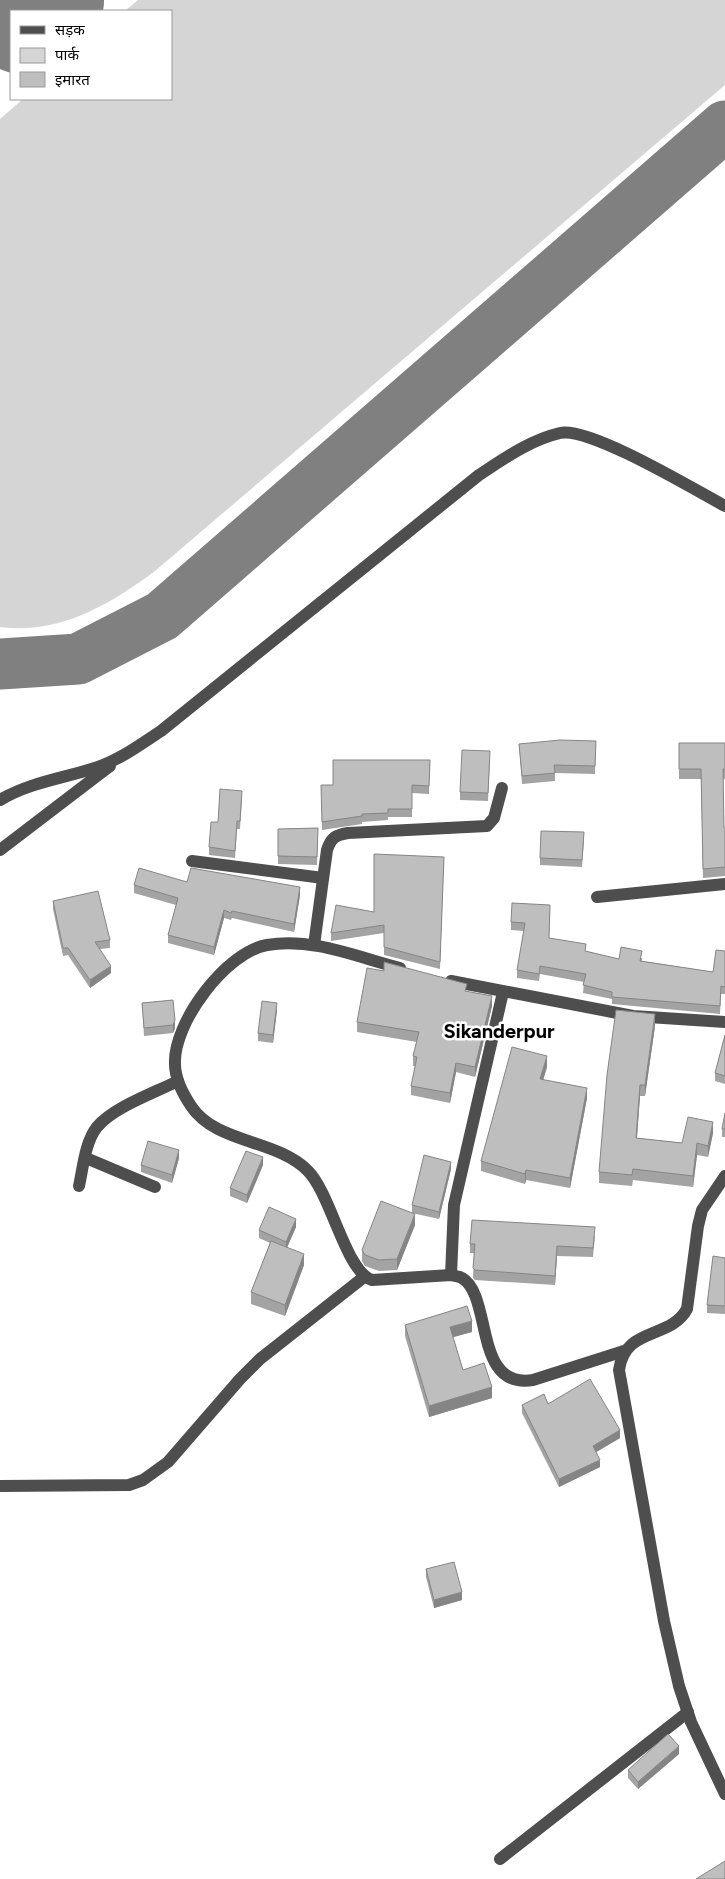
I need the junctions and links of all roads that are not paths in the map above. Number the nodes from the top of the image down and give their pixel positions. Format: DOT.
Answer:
graph roads {
  1 [pos="725,506"];
  2 [pos="122,756"];
  3 [pos="502,788"];
  4 [pos="0,800"];
  5 [pos="0,850"];
  6 [pos="192,861"];
  7 [pos="323,878"];
  8 [pos="725,884"];
  9 [pos="597,897"];
  10 [pos="314,944"];
  11 [pos="411,971"];
  12 [pos="439,978"];
  13 [pos="503,992"];
  14 [pos="725,1022"];
  15 [pos="178,1081"];
  16 [pos="86,1158"];
  17 [pos="725,1176"];
  18 [pos="79,1186"];
  19 [pos="155,1187"];
  20 [pos="451,1275"];
  21 [pos="364,1278"];
  22 [pos="624,1351"];
  23 [pos="0,1486"];
  24 [pos="688,1712"];
  25 [pos="725,1794"];
  26 [pos="500,1859"];
  1 -- 2 [label="street"];
  2 -- 4 [label="street"];
  2 -- 5 [label="street"];
  3 -- 7 [label="street"];
  6 -- 7 [label="street"];
  7 -- 10 [label="street"];
  8 -- 9 [label="street"];
  10 -- 11 [label="street"];
  10 -- 15 [label="street"];
  12 -- 13 [label="street"];
  13 -- 14 [label="street"];
  13 -- 20 [label="street"];
  15 -- 16 [label="street"];
  15 -- 21 [label="street"];
  16 -- 18 [label="street"];
  16 -- 19 [label="street"];
  17 -- 22 [label="street"];
  20 -- 21 [label="street"];
  20 -- 22 [label="street"];
  21 -- 23 [label="street"];
  22 -- 24 [label="street"];
  24 -- 25 [label="street"];
  24 -- 26 [label="street"];
}
